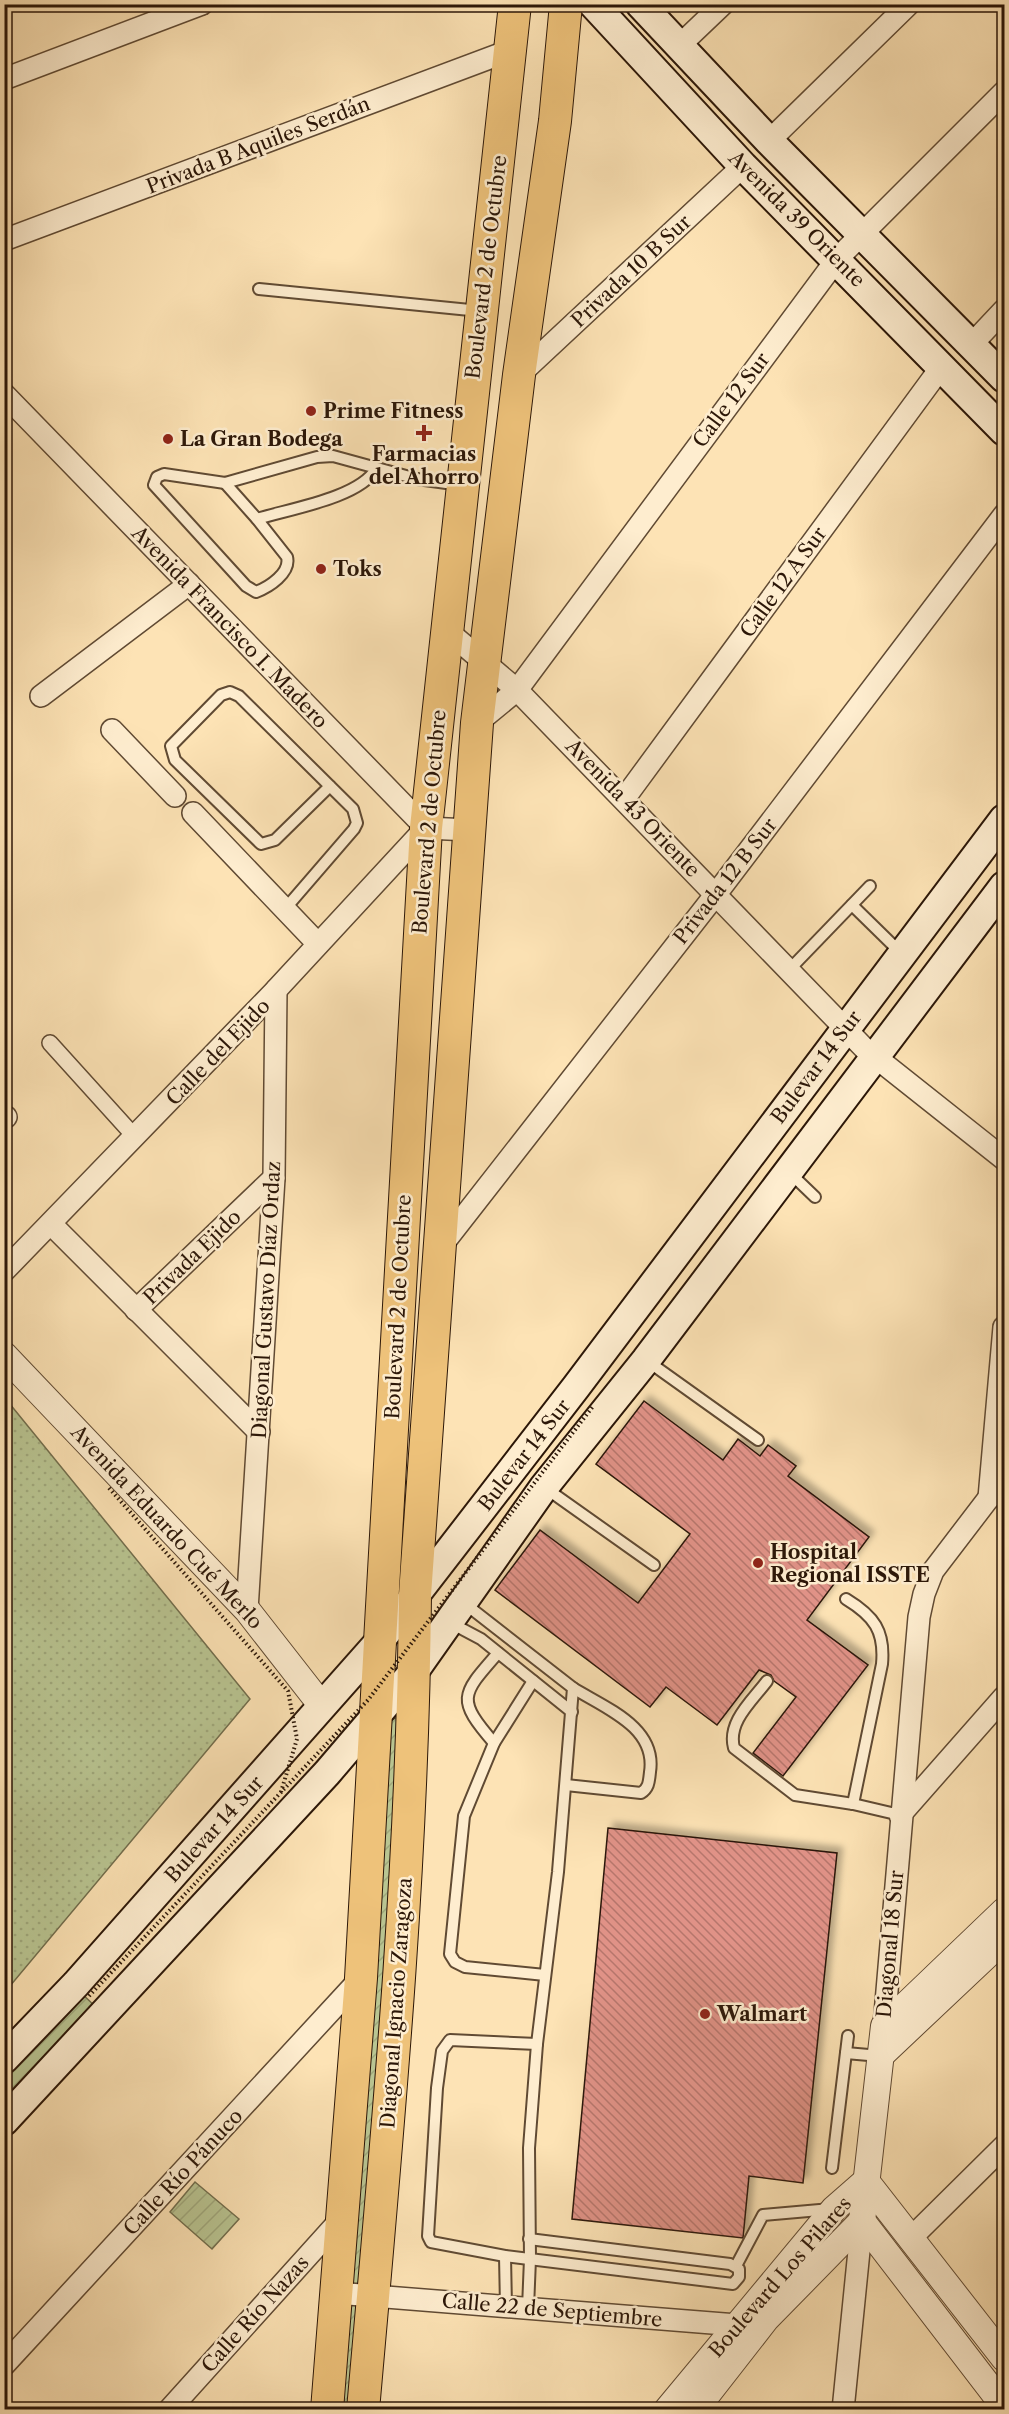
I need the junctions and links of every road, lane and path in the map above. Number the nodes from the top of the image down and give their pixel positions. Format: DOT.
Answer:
graph roads {
  1 [pos="202,4"];
  2 [pos="515,4"];
  3 [pos="566,4"];
  4 [pos="593,4"];
  5 [pos="640,4"];
  6 [pos="723,4"];
  7 [pos="909,4"];
  8 [pos="680,45"];
  9 [pos="511,50"];
  10 [pos="4,79"];
  11 [pos="1005,92"];
  12 [pos="769,141"];
  13 [pos="743,166"];
  14 [pos="862,234"];
  15 [pos="4,240"];
  16 [pos="837,259"];
  17 [pos="259,289"];
  18 [pos="1005,310"];
  19 [pos="480,311"];
  20 [pos="970,345"];
  21 [pos="942,366"];
  22 [pos="519,375"];
  23 [pos="1005,378"];
  24 [pos="4,394"];
  25 [pos="1005,431"];
  26 [pos="376,469"];
  27 [pos="225,483"];
  28 [pos="461,485"];
  29 [pos="1005,514"];
  30 [pos="257,519"];
  31 [pos="189,584"];
  32 [pos="445,629"];
  33 [pos="484,660"];
  34 [pos="517,690"];
  35 [pos="41,696"];
  36 [pos="477,723"];
  37 [pos="112,730"];
  38 [pos="330,786"];
  39 [pos="175,796"];
  40 [pos="624,799"];
  41 [pos="193,813"];
  42 [pos="1005,819"];
  43 [pos="426,828"];
  44 [pos="470,830"];
  45 [pos="870,886"];
  46 [pos="1005,886"];
  47 [pos="716,894"];
  48 [pos="852,905"];
  49 [pos="285,909"];
  50 [pos="318,944"];
  51 [pos="902,954"];
  52 [pos="789,970"];
  53 [pos="276,990"];
  54 [pos="845,1028"];
  55 [pos="50,1043"];
  56 [pos="876,1058"];
  57 [pos="135,1137"];
  58 [pos="1005,1159"];
  59 [pos="788,1172"];
  60 [pos="274,1178"];
  61 [pos="815,1197"];
  62 [pos="52,1225"];
  63 [pos="442,1245"];
  64 [pos="4,1271"];
  65 [pos="136,1310"];
  66 [pos="1005,1327"];
  67 [pos="4,1355"];
  68 [pos="646,1360"];
  69 [pos="594,1405"];
  70 [pos="259,1432"];
  71 [pos="758,1440"];
  72 [pos="1005,1478"];
  73 [pos="544,1487"];
  74 [pos="109,1488"];
  75 [pos="989,1499"];
  76 [pos="654,1565"];
  77 [pos="415,1595"];
  78 [pos="846,1599"];
  79 [pos="247,1610"];
  80 [pos="456,1612"];
  81 [pos="379,1642"];
  82 [pos="498,1653"];
  83 [pos="415,1670"];
  84 [pos="533,1681"];
  85 [pos="767,1681"];
  86 [pos="573,1688"];
  87 [pos="1005,1697"];
  88 [pos="322,1706"];
  89 [pos="572,1712"];
  90 [pos="375,1718"];
  91 [pos="494,1743"];
  92 [pos="566,1785"];
  93 [pos="280,1792"];
  94 [pos="853,1804"];
  95 [pos="900,1815"];
  96 [pos="1005,1911"];
  97 [pos="1005,1939"];
  98 [pos="545,1976"];
  99 [pos="361,1978"];
  100 [pos="89,1996"];
  101 [pos="884,2026"];
  102 [pos="848,2036"];
  103 [pos="537,2044"];
  104 [pos="846,2053"];
  105 [pos="880,2056"];
  106 [pos="4,2059"];
  107 [pos="4,2121"];
  108 [pos="1005,2146"];
  109 [pos="832,2168"];
  110 [pos="866,2181"];
  111 [pos="834,2209"];
  112 [pos="342,2218"];
  113 [pos="862,2221"];
  114 [pos="911,2238"];
  115 [pos="530,2239"];
  116 [pos="505,2256"];
  117 [pos="530,2259"];
  118 [pos="736,2266"];
  119 [pos="336,2293"];
  120 [pos="373,2295"];
  121 [pos="506,2307"];
  122 [pos="528,2308"];
  123 [pos="766,2319"];
  124 [pos="737,2325"];
  125 [pos="1003,2353"];
  126 [pos="4,2365"];
  127 [pos="702,2405"];
  128 [pos="1005,2406"];
  129 [pos="169,2409"];
  130 [pos="327,2409"];
  131 [pos="363,2409"];
  132 [pos="667,2409"];
  133 [pos="843,2409"];
  1 -- 10 [label="street"];
  2 -- 9 [label="main road, Boulevard 2 de Octubre"];
  3 -- 22 [label="main road, Boulevard 2 de Octubre"];
  4 -- 13 [label="main road, Avenida 39 Oriente"];
  5 -- 8 [label="main road, Avenida 39 Oriente"];
  6 -- 8 [label="street"];
  7 -- 12 [label="street"];
  8 -- 12 [label="main road, Avenida 39 Oriente"];
  9 -- 15 [label="street, Privada B Aquiles Serdán"];
  9 -- 19 [label="main road, Boulevard 2 de Octubre"];
  11 -- 14 [label="street, Calle 12 Sur"];
  12 -- 14 [label="main road, Avenida 39 Oriente"];
  13 -- 16 [label="main road, Avenida 39 Oriente"];
  13 -- 22 [label="street, Privada 10 B Sur"];
  14 -- 16 [label="street, Calle 12 Sur"];
  14 -- 20 [label="main road, Avenida 39 Oriente"];
  16 -- 21 [label="main road, Avenida 39 Oriente"];
  16 -- 34 [label="street, Calle 12 Sur"];
  17 -- 19 [label="lane"];
  18 -- 20 [label="street"];
  19 -- 28 [label="main road, Boulevard 2 de Octubre"];
  20 -- 23 [label="main road, Avenida 39 Oriente"];
  21 -- 25 [label="main road, Avenida 39 Oriente"];
  21 -- 40 [label="street, Calle 12 A Sur"];
  22 -- 33 [label="main road, Boulevard 2 de Octubre"];
  24 -- 31 [label="street, Avenida Francisco I. Madero"];
  26 -- 27 [label="lane"];
  26 -- 28 [label="lane"];
  26 -- 30 [label="lane"];
  27 -- 30 [label="lane"];
  27 -- 30 [label="lane"];
  28 -- 32 [label="main road, Boulevard 2 de Octubre"];
  29 -- 47 [label="street, Privada 12 B Sur"];
  31 -- 35 [label="street"];
  31 -- 43 [label="street, Avenida Francisco I. Madero"];
  32 -- 33 [label="street, Avenida 43 Oriente"];
  32 -- 43 [label="main road, Boulevard 2 de Octubre"];
  33 -- 34 [label="street, Avenida 43 Oriente"];
  33 -- 36 [label="main road, Boulevard 2 de Octubre"];
  34 -- 36 [label="street, Calle 12 Sur"];
  34 -- 40 [label="street, Avenida 43 Oriente"];
  36 -- 44 [label="main road, Boulevard 2 de Octubre"];
  37 -- 39 [label="street"];
  38 -- 38 [label="lane"];
  38 -- 49 [label="lane"];
  40 -- 47 [label="street, Avenida 43 Oriente"];
  41 -- 49 [label="street"];
  42 -- 51 [label="main road, Bulevar 14 Sur"];
  43 -- 44 [label="street"];
  43 -- 50 [label="street, Calle del Ejido"];
  43 -- 81 [label="main road, Boulevard 2 de Octubre"];
  44 -- 63 [label="main road, Boulevard 2 de Octubre"];
  45 -- 48 [label="lane"];
  46 -- 56 [label="main road, Bulevar 14 Sur"];
  47 -- 52 [label="street, Avenida 43 Oriente"];
  47 -- 63 [label="street, Privada 12 B Sur"];
  48 -- 51 [label="lane"];
  48 -- 52 [label="lane"];
  49 -- 50 [label="street"];
  50 -- 53 [label="street, Calle del Ejido"];
  51 -- 54 [label="main road, Bulevar 14 Sur"];
  52 -- 54 [label="street, Avenida 43 Oriente"];
  53 -- 57 [label="street, Calle del Ejido"];
  53 -- 60 [label="street, Diagonal Gustavo Díaz Ordaz"];
  54 -- 56 [label="street, Avenida 43 Oriente"];
  54 -- 77 [label="main road, Bulevar 14 Sur"];
  55 -- 57 [label="street"];
  56 -- 58 [label="street, Avenida 43 Oriente"];
  56 -- 59 [label="main road, Bulevar 14 Sur"];
  57 -- 62 [label="street, Calle del Ejido"];
  59 -- 61 [label="lane"];
  59 -- 68 [label="main road, Bulevar 14 Sur"];
  60 -- 65 [label="street, Privada Ejido"];
  60 -- 70 [label="street, Diagonal Gustavo Díaz Ordaz"];
  62 -- 64 [label="street, Calle del Ejido"];
  62 -- 65 [label="street"];
  63 -- 77 [label="main road, Boulevard 2 de Octubre"];
  65 -- 70 [label="street"];
  66 -- 75 [label="street"];
  67 -- 79 [label="street, Avenida Eduardo Cué Merlo"];
  68 -- 71 [label="lane"];
  68 -- 73 [label="main road, Bulevar 14 Sur"];
  69 -- 93 [label="path, bridge"];
  70 -- 79 [label="street, Diagonal Gustavo Díaz Ordaz"];
  72 -- 75 [label="street, Diagonal 18 Sur"];
  73 -- 76 [label="lane"];
  73 -- 80 [label="main road, Bulevar 14 Sur"];
  74 -- 93 [label="path, bridge"];
  75 -- 95 [label="street, Diagonal 18 Sur"];
  77 -- 81 [label="main road, Bulevar 14 Sur"];
  77 -- 83 [label="main road, Diagonal Ignacio Zaragoza"];
  78 -- 94 [label="lane"];
  79 -- 88 [label="street, Avenida Eduardo Cué Merlo"];
  80 -- 82 [label="lane"];
  80 -- 83 [label="main road, Bulevar 14 Sur"];
  80 -- 86 [label="lane"];
  81 -- 88 [label="main road, Bulevar 14 Sur"];
  81 -- 90 [label="main road, Diagonal Ignacio Zaragoza"];
  82 -- 84 [label="lane"];
  82 -- 91 [label="lane"];
  83 -- 90 [label="main road, Bulevar 14 Sur"];
  83 -- 120 [label="main road, Diagonal Ignacio Zaragoza"];
  84 -- 89 [label="lane"];
  84 -- 91 [label="lane"];
  85 -- 94 [label="lane"];
  86 -- 89 [label="lane"];
  86 -- 92 [label="lane"];
  87 -- 95 [label="street"];
  88 -- 106 [label="main road, Bulevar 14 Sur"];
  89 -- 92 [label="lane"];
  90 -- 99 [label="main road, Diagonal Ignacio Zaragoza"];
  90 -- 107 [label="main road, Bulevar 14 Sur"];
  91 -- 98 [label="lane"];
  92 -- 98 [label="lane"];
  93 -- 100 [label="path, bridge"];
  94 -- 95 [label="lane"];
  95 -- 101 [label="street, Diagonal 18 Sur"];
  96 -- 101 [label="street"];
  97 -- 105 [label="street"];
  98 -- 103 [label="lane"];
  99 -- 112 [label="main road, Diagonal Ignacio Zaragoza"];
  99 -- 126 [label="street, Calle Río Pánuco"];
  101 -- 105 [label="street, Diagonal 18 Sur"];
  102 -- 104 [label="lane"];
  103 -- 115 [label="lane"];
  103 -- 116 [label="lane"];
  104 -- 105 [label="lane"];
  104 -- 109 [label="lane"];
  105 -- 110 [label="street, Diagonal 18 Sur"];
  108 -- 114 [label="street"];
  110 -- 111 [label="street, Boulevard Los Pilares"];
  110 -- 113 [label="street, Diagonal 18 Sur"];
  110 -- 114 [label="street, Boulevard Los Pilares"];
  111 -- 118 [label="lane"];
  111 -- 124 [label="street, Boulevard Los Pilares"];
  112 -- 119 [label="main road, Diagonal Ignacio Zaragoza"];
  112 -- 129 [label="street, Calle Río Nazas"];
  113 -- 123 [label="street, Boulevard Los Pilares"];
  113 -- 128 [label="street, Boulevard Los Pilares"];
  113 -- 133 [label="street, Diagonal 18 Sur"];
  114 -- 125 [label="street, Boulevard Los Pilares"];
  115 -- 117 [label="lane"];
  115 -- 118 [label="lane"];
  116 -- 117 [label="lane"];
  116 -- 121 [label="lane"];
  117 -- 118 [label="lane"];
  117 -- 122 [label="lane"];
  119 -- 120 [label="street, Calle 22 de Septiembre"];
  119 -- 130 [label="main road, Diagonal Ignacio Zaragoza"];
  120 -- 121 [label="street, Calle 22 de Septiembre"];
  120 -- 131 [label="main road, Diagonal Ignacio Zaragoza"];
  121 -- 122 [label="street, Calle 22 de Septiembre"];
  122 -- 124 [label="street, Calle 22 de Septiembre"];
  123 -- 124 [label="street, Calle 22 de Septiembre"];
  123 -- 127 [label="street, Boulevard Los Pilares"];
  124 -- 132 [label="street, Boulevard Los Pilares"];
}
